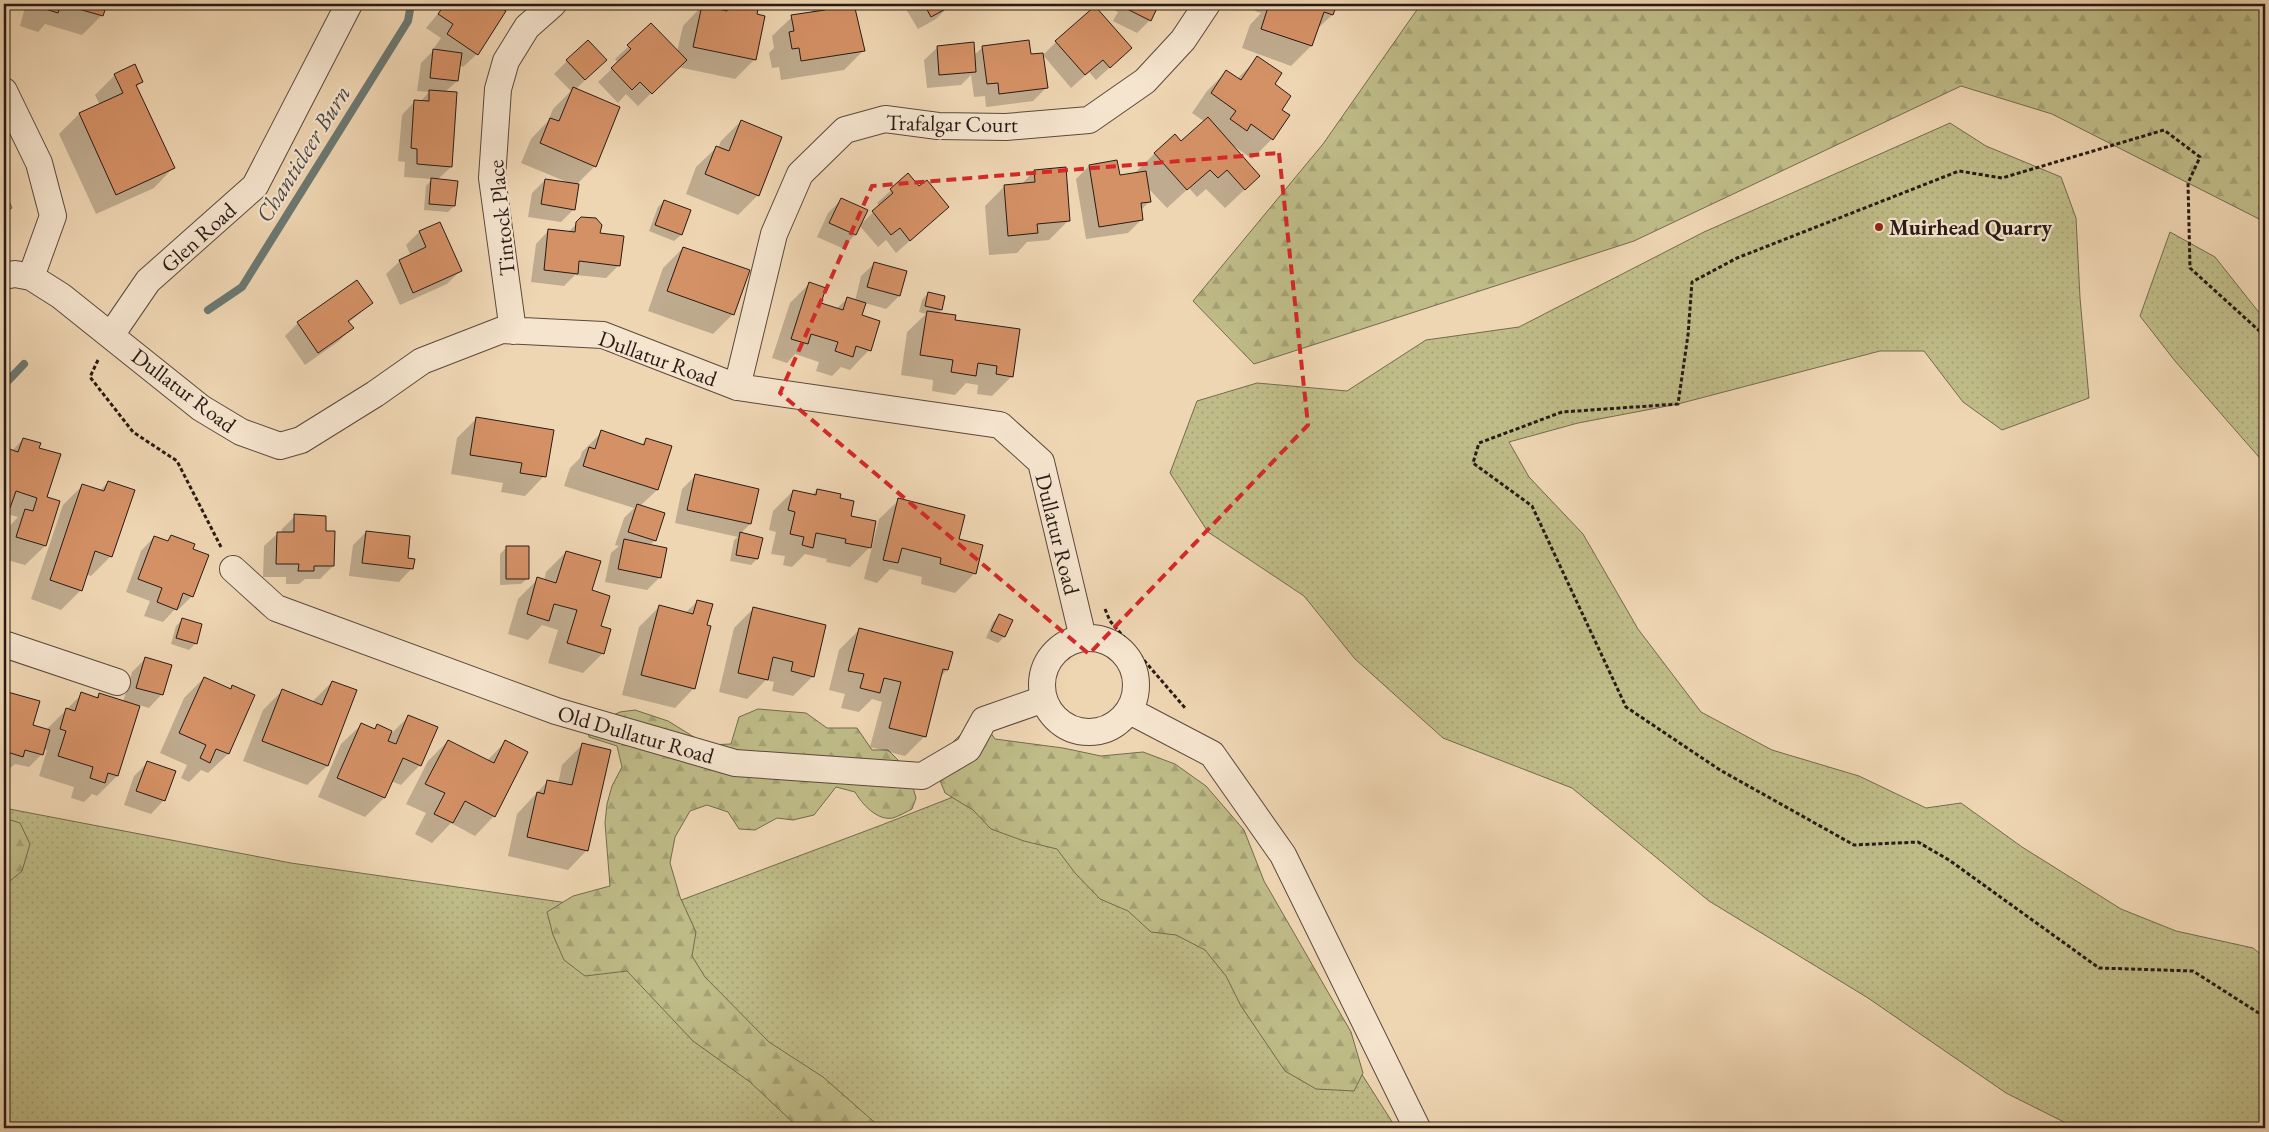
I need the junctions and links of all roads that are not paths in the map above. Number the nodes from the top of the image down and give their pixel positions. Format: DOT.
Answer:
graph roads {
  1 [pos="349,4"];
  2 [pos="553,4"];
  3 [pos="1207,4"];
  4 [pos="4,91"];
  5 [pos="4,276"];
  6 [pos="30,277"];
  7 [pos="513,331"];
  8 [pos="111,335"];
  9 [pos="737,387"];
  10 [pos="233,569"];
  11 [pos="1083,638"];
  12 [pos="11,646"];
  13 [pos="117,682"];
  14 [pos="1044,699"];
  15 [pos="1130,711"];
  16 [pos="1417,1128"];
  1 -- 8 [label="street, Glen Road"];
  2 -- 7 [label="street, Tintock Place"];
  3 -- 9 [label="street, Trafalgar Court"];
  4 -- 6 [label="street"];
  5 -- 6 [label="street"];
  6 -- 8 [label="street, Dullatur Road"];
  7 -- 8 [label="street, Dullatur Road"];
  7 -- 9 [label="street, Dullatur Road"];
  9 -- 11 [label="street, Dullatur Road"];
  10 -- 14 [label="street, Old Dullatur Road"];
  11 -- 14 [label="street"];
  11 -- 15 [label="street"];
  12 -- 13 [label="street"];
  14 -- 15 [label="street"];
  15 -- 16 [label="street"];
}
